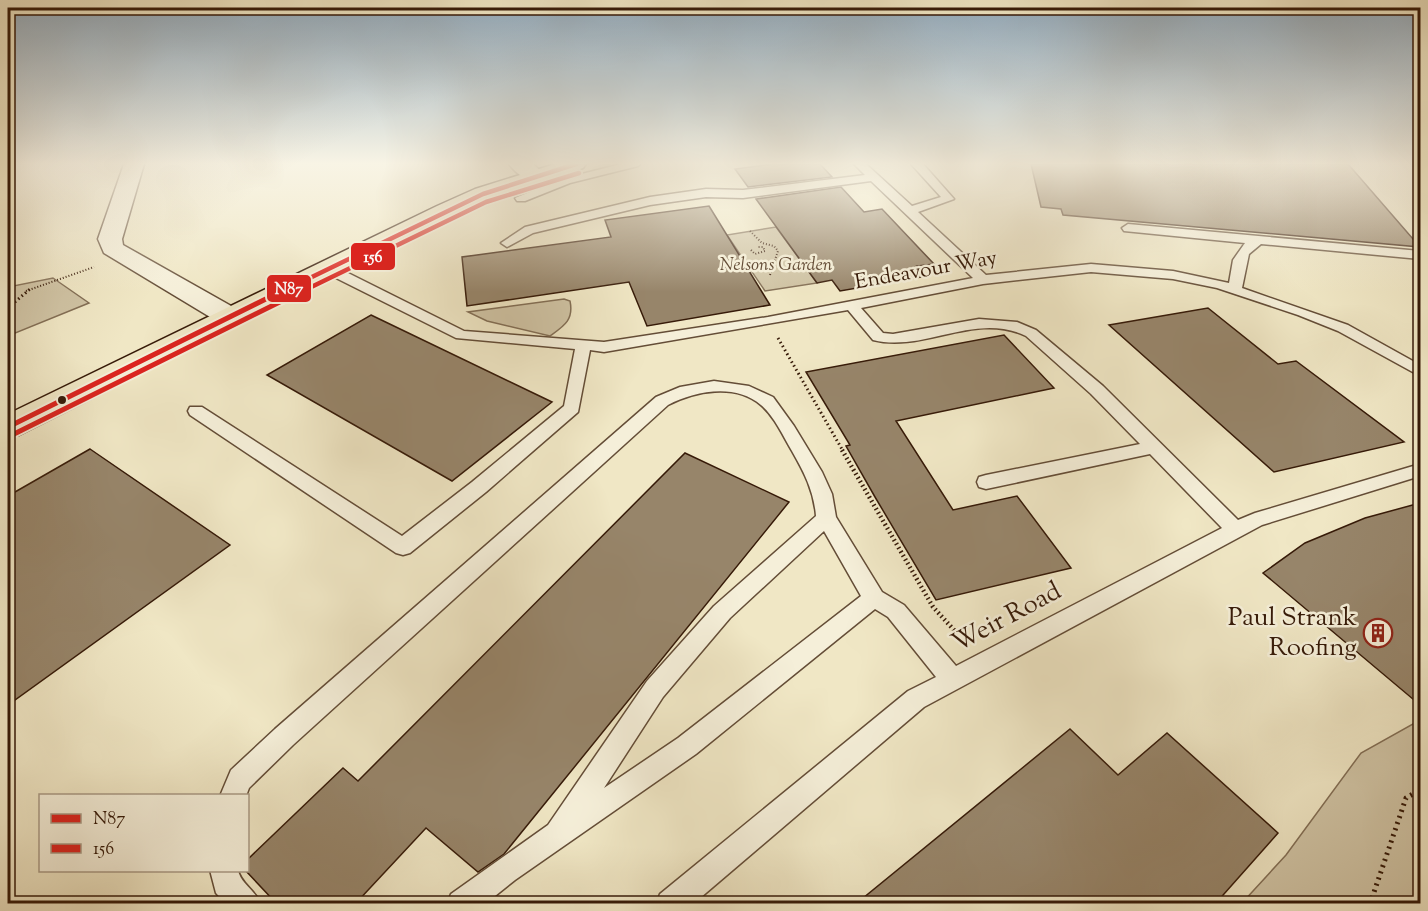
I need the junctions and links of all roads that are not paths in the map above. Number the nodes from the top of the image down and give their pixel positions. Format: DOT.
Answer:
graph roads {
  1 [pos="120,207"];
  2 [pos="456,207"];
  3 [pos="627,207"];
  4 [pos="905,207"];
  5 [pos="924,207"];
  6 [pos="910,211"];
  7 [pos="1128,228"];
  8 [pos="1259,240"];
  9 [pos="507,243"];
  10 [pos="1420,255"];
  11 [pos="329,269"];
  12 [pos="983,280"];
  13 [pos="1235,290"];
  14 [pos="851,305"];
  15 [pos="230,317"];
  16 [pos="583,346"];
  17 [pos="1420,371"];
  18 [pos="196,411"];
  19 [pos="8,427"];
  20 [pos="1153,447"];
  21 [pos="1420,470"];
  22 [pos="986,482"];
  23 [pos="826,518"];
  24 [pos="1236,530"];
  25 [pos="874,598"];
  26 [pos="952,679"];
  27 [pos="233,794"];
  28 [pos="558,833"];
  29 [pos="224,872"];
  30 [pos="247,903"];
  31 [pos="461,903"];
  32 [pos="670,903"];
  1 -- 15 [label="street"];
  2 -- 11 [label="main road"];
  3 -- 9 [label="lane"];
  4 -- 6 [label="lane"];
  5 -- 6 [label="lane"];
  6 -- 12 [label="lane"];
  7 -- 8 [label="lane"];
  8 -- 10 [label="lane"];
  8 -- 13 [label="lane"];
  11 -- 15 [label="main road"];
  11 -- 16 [label="lane, Endeavour Way"];
  12 -- 13 [label="lane, Endeavour Way"];
  12 -- 14 [label="lane, Endeavour Way"];
  13 -- 17 [label="lane, Endeavour Way"];
  14 -- 16 [label="lane, Endeavour Way"];
  14 -- 20 [label="lane"];
  15 -- 19 [label="main road"];
  16 -- 18 [label="lane"];
  20 -- 22 [label="lane"];
  20 -- 24 [label="lane"];
  21 -- 24 [label="lane, Weir Road"];
  23 -- 25 [label="lane"];
  23 -- 27 [label="lane"];
  23 -- 28 [label="lane"];
  24 -- 26 [label="lane, Weir Road"];
  25 -- 26 [label="lane"];
  25 -- 28 [label="lane"];
  26 -- 32 [label="lane, Weir Road"];
  28 -- 31 [label="lane"];
  29 -- 30 [label="lane"];
}
